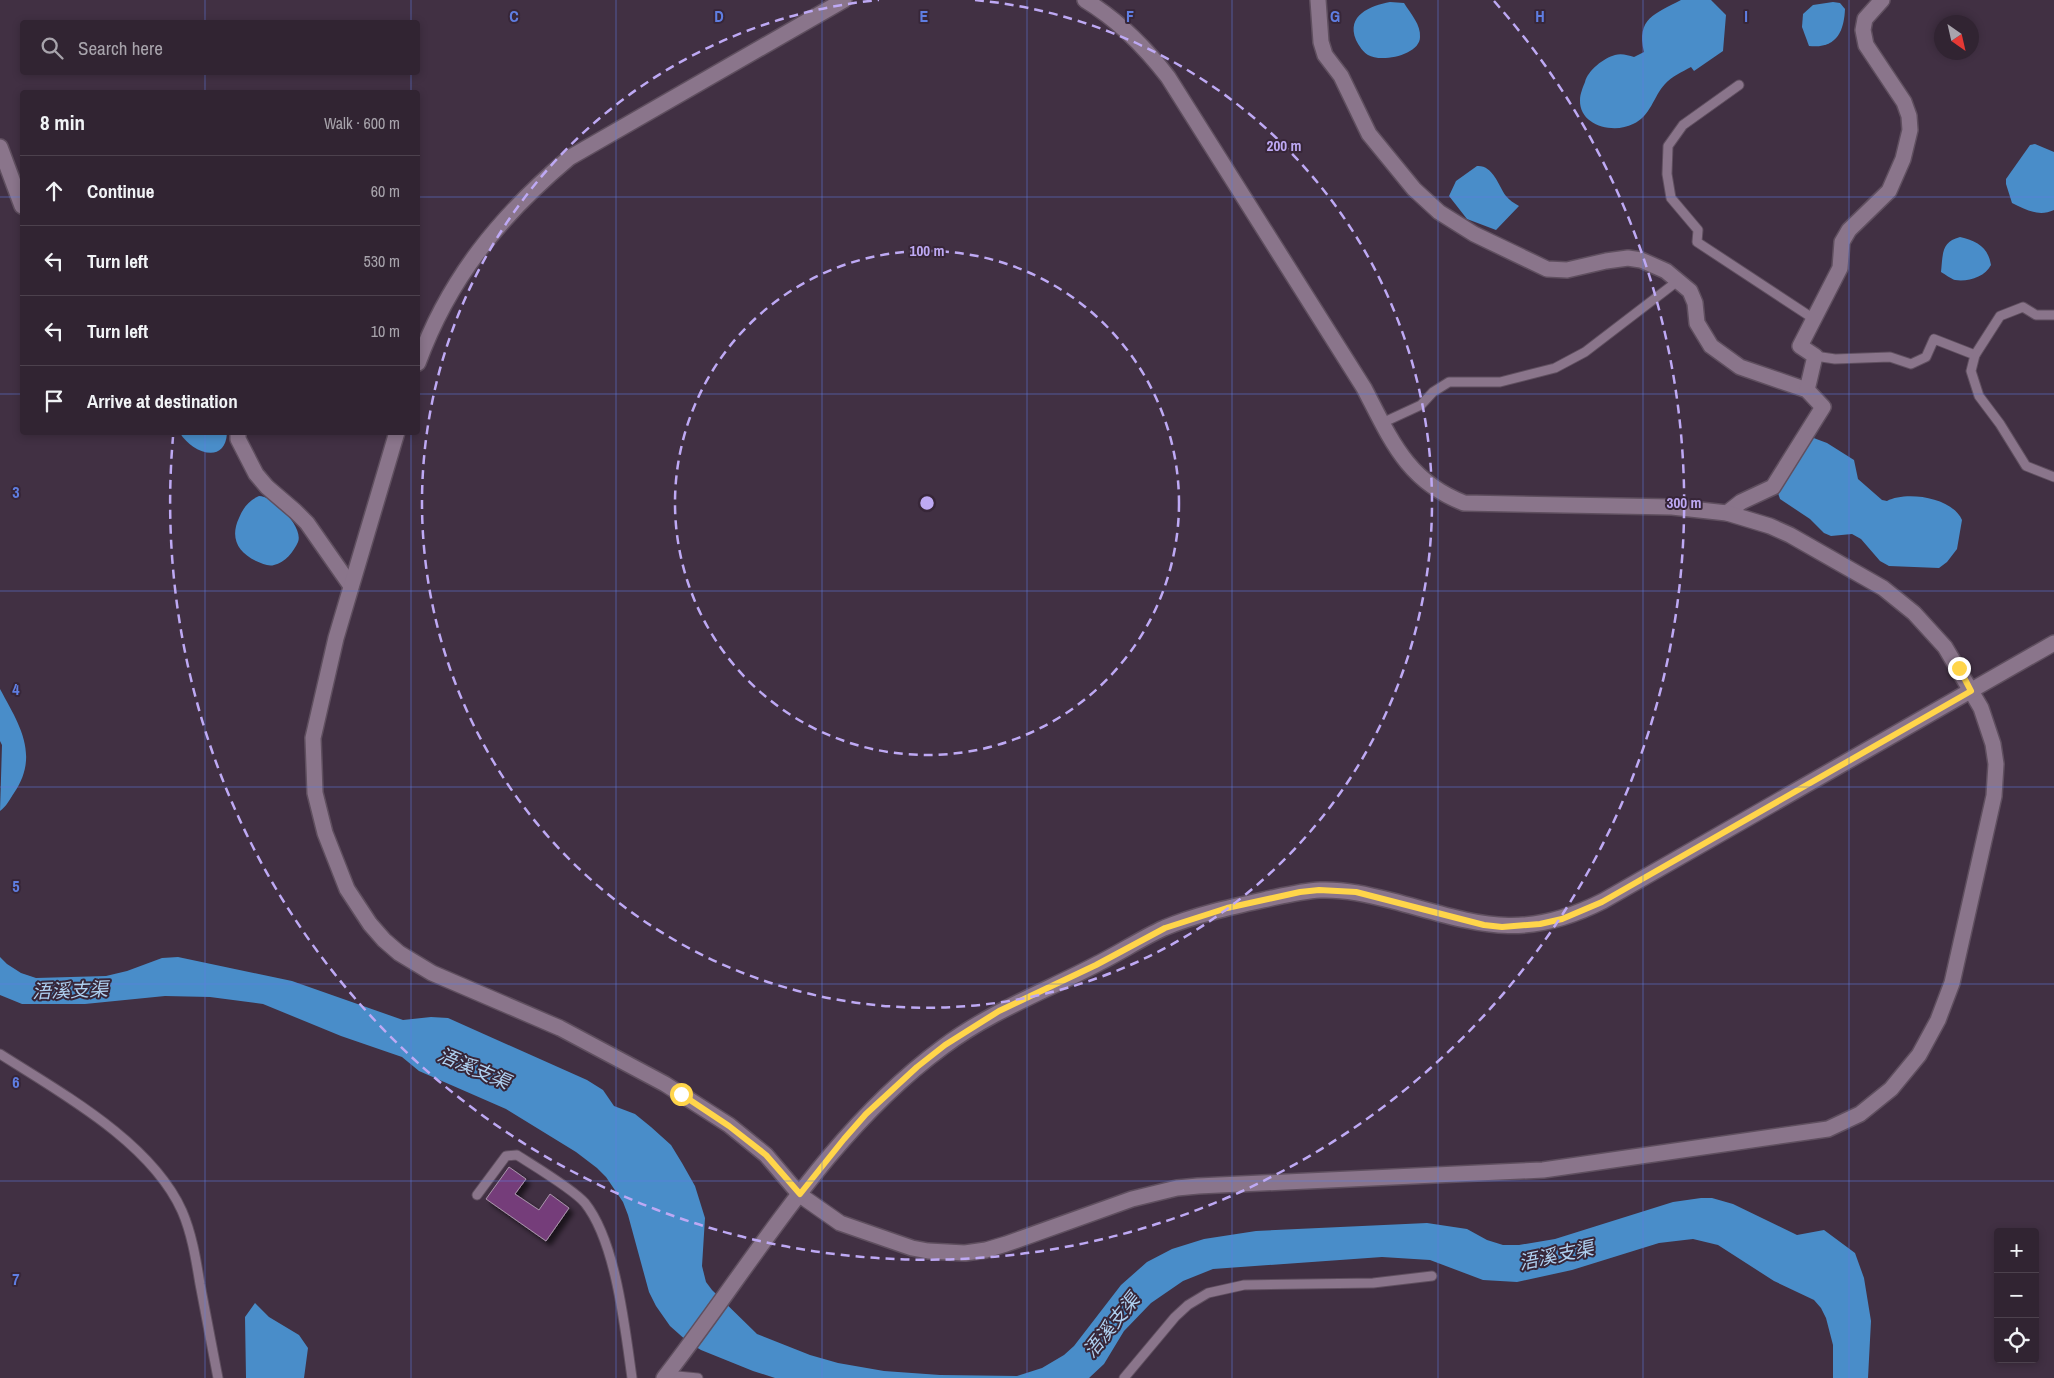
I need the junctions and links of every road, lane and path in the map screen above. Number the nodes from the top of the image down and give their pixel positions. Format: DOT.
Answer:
graph roads {
  1 [pos="844,0"];
  2 [pos="1085,0"];
  3 [pos="1318,0"];
  4 [pos="1882,0"];
  5 [pos="1739,85"];
  6 [pos="0,146"];
  7 [pos="20,201"];
  8 [pos="1679,280"];
  9 [pos="2054,315"];
  10 [pos="1814,320"];
  11 [pos="1975,355"];
  12 [pos="1815,356"];
  13 [pos="420,358"];
  14 [pos="1807,390"];
  15 [pos="1382,423"];
  16 [pos="238,435"];
  17 [pos="396,435"];
  18 [pos="2054,477"];
  19 [pos="1727,513"];
  20 [pos="352,586"];
  21 [pos="2054,643"];
  22 [pos="1971,691"];
  23 [pos="0,1054"];
  24 [pos="800,1194"];
  25 [pos="478,1195"];
  26 [pos="1432,1276"];
  27 [pos="667,1374"];
  28 [pos="218,1378"];
  29 [pos="632,1378"];
  30 [pos="698,1378"];
  31 [pos="1124,1378"];
  1 -- 13 [label="street"];
  2 -- 15 [label="street"];
  3 -- 8 [label="street"];
  4 -- 10 [label="street"];
  5 -- 10 [label="lane"];
  6 -- 7 [label="street"];
  8 -- 14 [label="street"];
  8 -- 15 [label="lane"];
  9 -- 11 [label="lane"];
  10 -- 12 [label="street"];
  11 -- 12 [label="lane"];
  11 -- 18 [label="lane"];
  12 -- 14 [label="street"];
  14 -- 19 [label="street"];
  15 -- 19 [label="street"];
  16 -- 20 [label="street"];
  17 -- 20 [label="street"];
  19 -- 22 [label="street"];
  20 -- 24 [label="street"];
  21 -- 22 [label="street"];
  22 -- 24 [label="street"];
  22 -- 24 [label="street"];
  23 -- 28 [label="lane"];
  24 -- 27 [label="street"];
  25 -- 29 [label="lane"];
  26 -- 31 [label="lane"];
  27 -- 30 [label="lane"];
}
